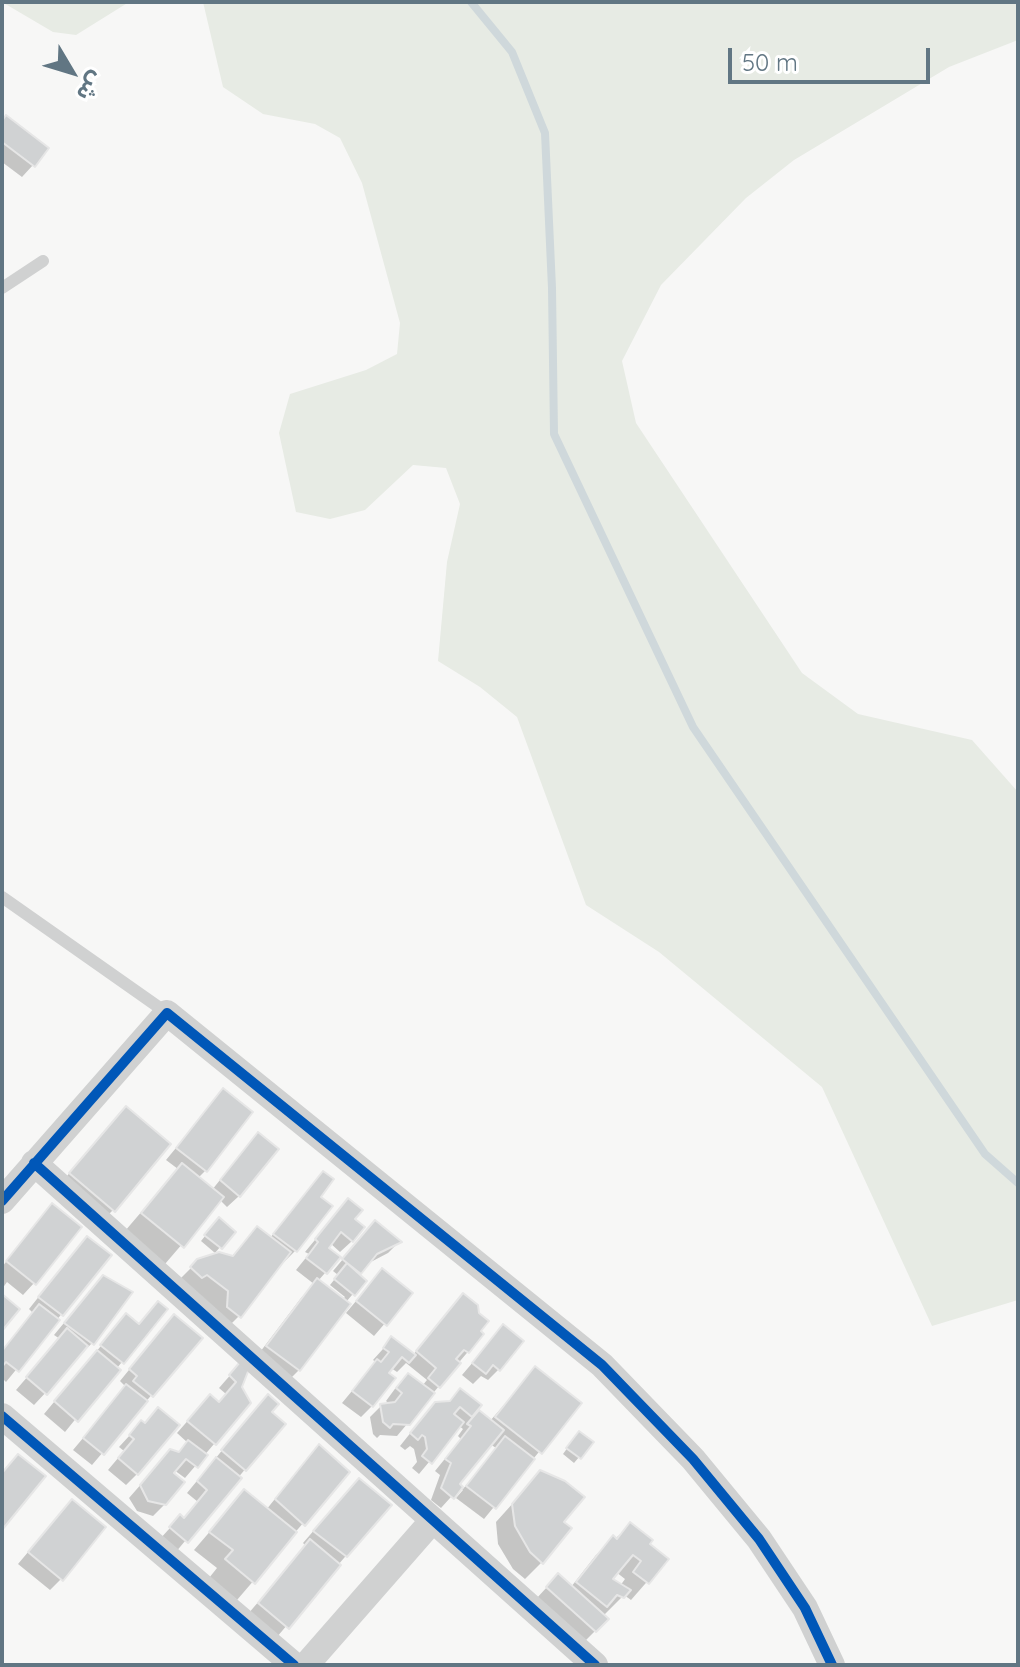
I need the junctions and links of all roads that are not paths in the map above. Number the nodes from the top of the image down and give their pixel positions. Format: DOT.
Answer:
graph roads {
  1 [pos="43,261"];
  2 [pos="2,288"];
  3 [pos="2,897"];
  4 [pos="167,1013"];
  5 [pos="34,1163"];
  6 [pos="2,1201"];
  7 [pos="2,1416"];
  8 [pos="433,1520"];
  9 [pos="294,1665"];
  10 [pos="306,1665"];
  11 [pos="595,1665"];
  12 [pos="832,1665"];
  1 -- 2 [label="lane"];
  3 -- 4 [label="lane"];
  4 -- 5 [label="street"];
  4 -- 12 [label="street"];
  5 -- 6 [label="street"];
  5 -- 8 [label="street"];
  7 -- 9 [label="street"];
  8 -- 10 [label="street"];
  8 -- 11 [label="street"];
}
